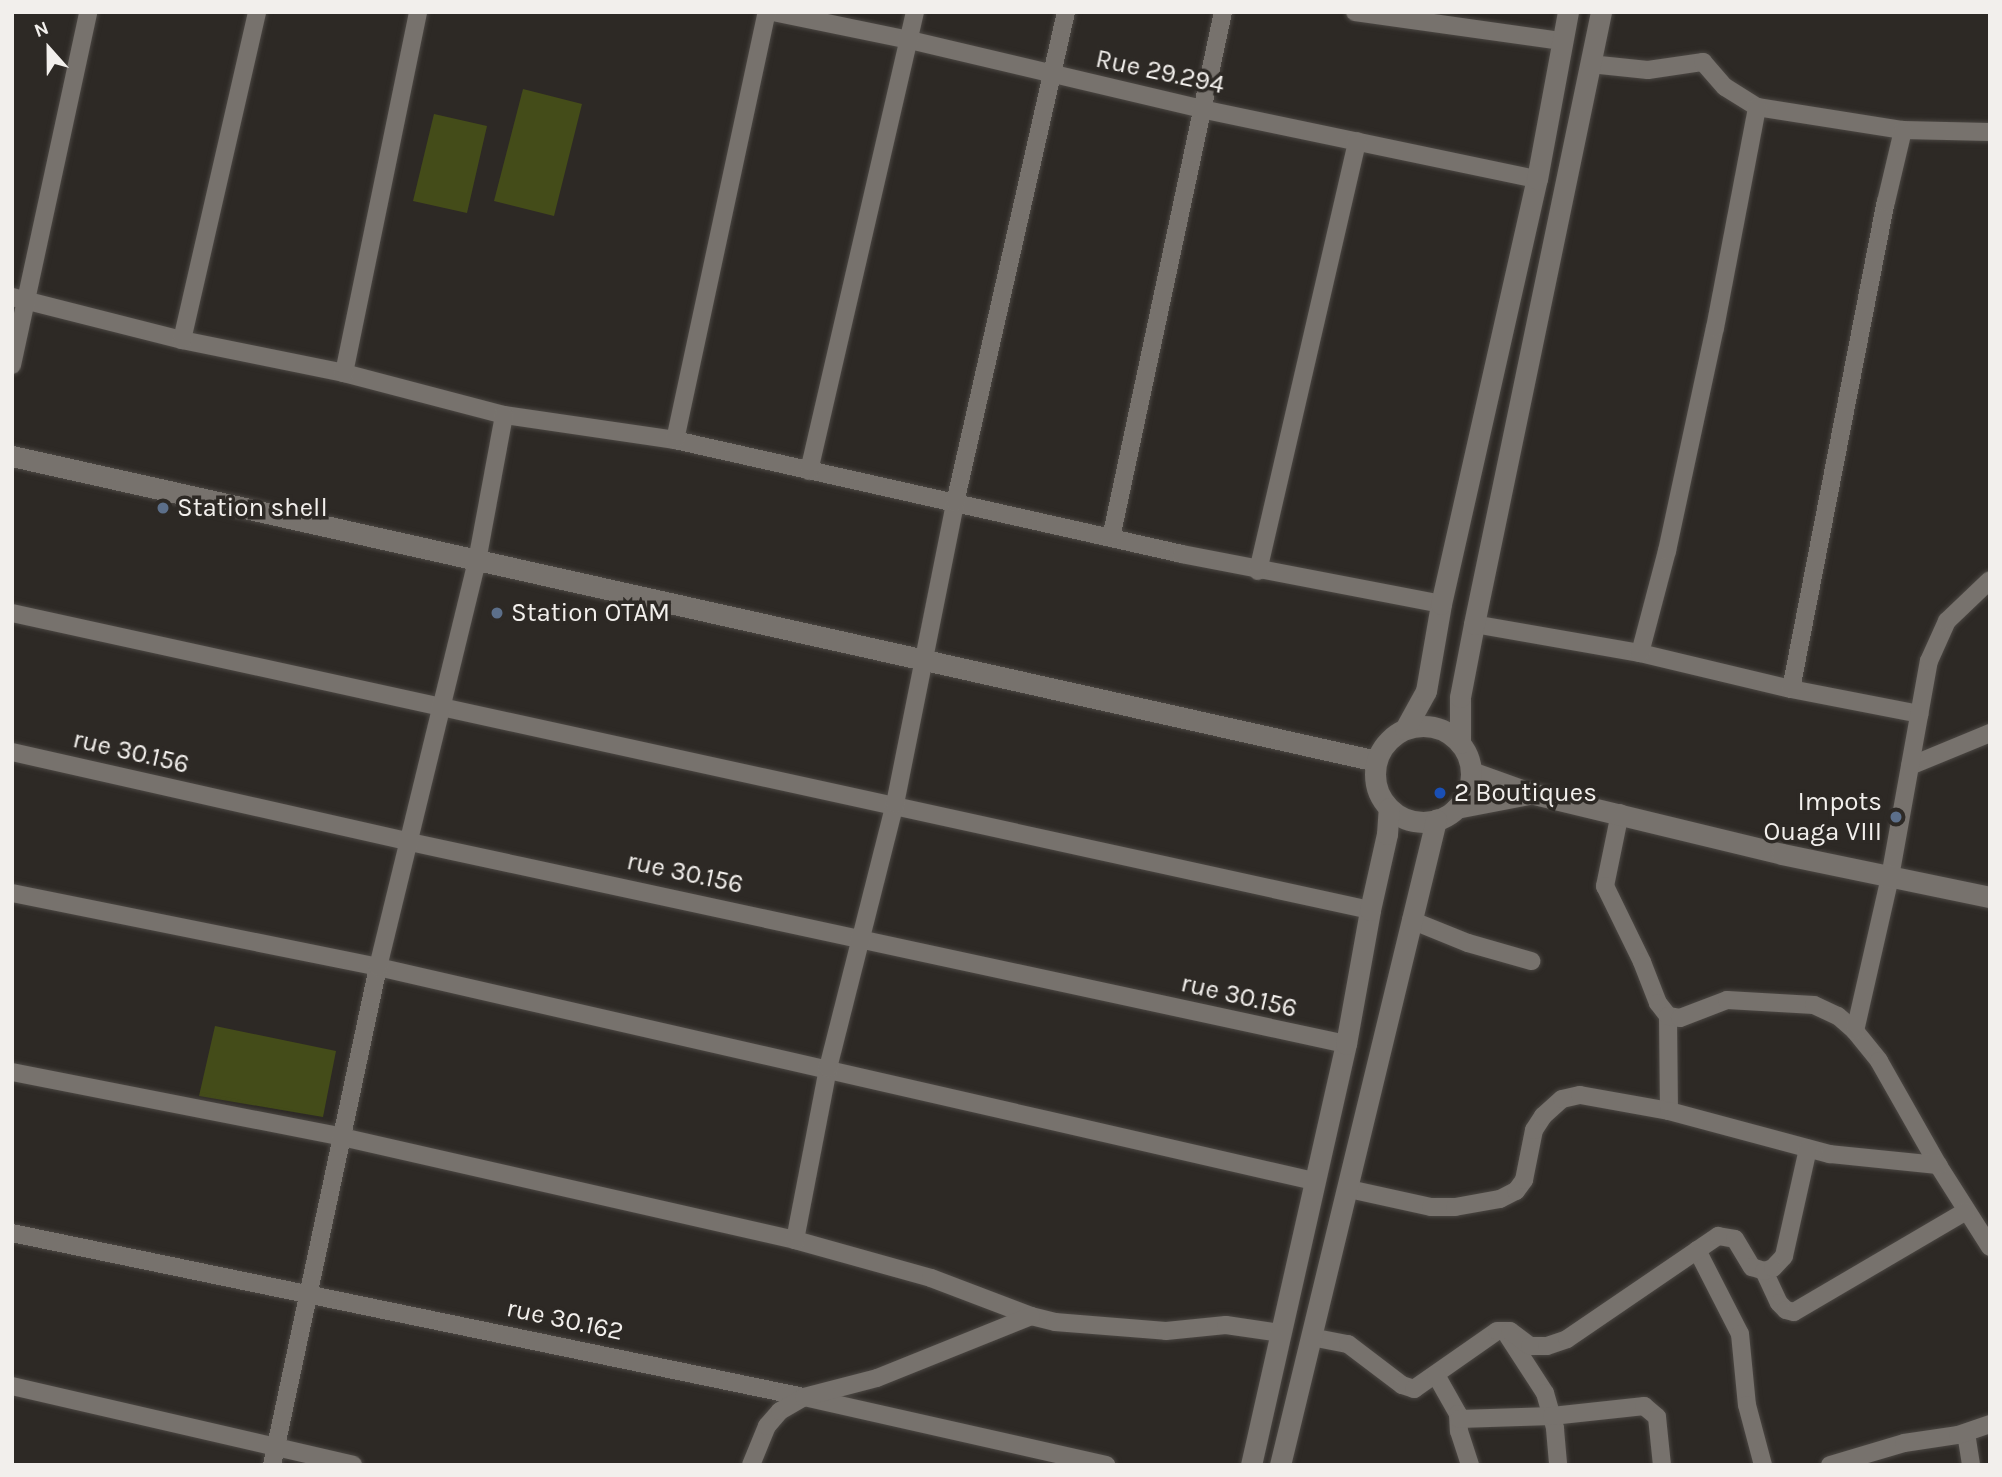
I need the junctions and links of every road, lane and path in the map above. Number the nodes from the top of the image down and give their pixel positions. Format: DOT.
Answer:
graph roads {
  1 [pos="88,12"];
  2 [pos="257,12"];
  3 [pos="418,12"];
  4 [pos="767,12"];
  5 [pos="773,12"];
  6 [pos="915,12"];
  7 [pos="1066,12"];
  8 [pos="1223,12"];
  9 [pos="1355,12"];
  10 [pos="1569,12"];
  11 [pos="1601,12"];
  12 [pos="1382,15"];
  13 [pos="910,40"];
  14 [pos="1562,41"];
  15 [pos="1590,64"];
  16 [pos="1054,76"];
  17 [pos="1757,107"];
  18 [pos="1201,109"];
  19 [pos="1903,130"];
  20 [pos="1990,132"];
  21 [pos="1357,141"];
  22 [pos="1537,179"];
  23 [pos="20,298"];
  24 [pos="182,340"];
  25 [pos="12,365"];
  26 [pos="344,373"];
  27 [pos="504,415"];
  28 [pos="675,440"];
  29 [pos="12,456"];
  30 [pos="809,471"];
  31 [pos="954,503"];
  32 [pos="1111,538"];
  33 [pos="477,561"];
  34 [pos="1258,571"];
  35 [pos="1990,580"];
  36 [pos="1441,604"];
  37 [pos="12,613"];
  38 [pos="1474,624"];
  39 [pos="1640,653"];
  40 [pos="925,660"];
  41 [pos="1791,690"];
  42 [pos="441,708"];
  43 [pos="1920,714"];
  44 [pos="1405,729"];
  45 [pos="1990,733"];
  46 [pos="1460,743"];
  47 [pos="12,752"];
  48 [pos="1376,761"];
  49 [pos="1910,766"];
  50 [pos="1471,772"];
  51 [pos="1530,793"];
  52 [pos="895,804"];
  53 [pos="1389,808"];
  54 [pos="1456,808"];
  55 [pos="1620,813"];
  56 [pos="1436,820"];
  57 [pos="410,842"];
  58 [pos="1890,877"];
  59 [pos="12,893"];
  60 [pos="1990,897"];
  61 [pos="1370,910"];
  62 [pos="1410,920"];
  63 [pos="862,937"];
  64 [pos="1531,961"];
  65 [pos="378,967"];
  66 [pos="1668,1016"];
  67 [pos="1855,1031"];
  68 [pos="1346,1044"];
  69 [pos="828,1068"];
  70 [pos="12,1072"];
  71 [pos="1669,1111"];
  72 [pos="342,1137"];
  73 [pos="1808,1149"];
  74 [pos="1938,1165"];
  75 [pos="1314,1181"];
  76 [pos="1349,1189"];
  77 [pos="1966,1211"];
  78 [pos="12,1233"];
  79 [pos="795,1240"];
  80 [pos="1990,1247"];
  81 [pos="1697,1250"];
  82 [pos="1764,1271"];
  83 [pos="309,1294"];
  84 [pos="1031,1317"];
  85 [pos="1504,1330"];
  86 [pos="1281,1333"];
  87 [pos="1311,1337"];
  88 [pos="1436,1375"];
  89 [pos="12,1386"];
  90 [pos="804,1397"];
  91 [pos="1552,1416"];
  92 [pos="1460,1419"];
  93 [pos="1990,1424"];
  94 [pos="1966,1433"];
  95 [pos="276,1445"];
  96 [pos="1285,1464"];
  97 [pos="272,1465"];
  98 [pos="352,1465"];
  99 [pos="751,1465"];
  100 [pos="1106,1465"];
  101 [pos="1251,1465"];
  102 [pos="1470,1465"];
  103 [pos="1558,1465"];
  104 [pos="1662,1465"];
  105 [pos="1762,1465"];
  106 [pos="1830,1465"];
  107 [pos="1971,1465"];
  1 -- 23 [label="street"];
  2 -- 24 [label="street"];
  3 -- 26 [label="street"];
  4 -- 28 [label="street"];
  5 -- 13 [label="street, Rue 29.294"];
  6 -- 13 [label="street"];
  7 -- 16 [label="street"];
  8 -- 18 [label="street"];
  9 -- 12 [label="street"];
  10 -- 14 [label="main road"];
  11 -- 15 [label="main road"];
  12 -- 14 [label="street"];
  13 -- 16 [label="street, Rue 29.294"];
  13 -- 30 [label="street"];
  14 -- 22 [label="main road"];
  15 -- 17 [label="street"];
  15 -- 38 [label="main road"];
  16 -- 18 [label="street, Rue 29.294"];
  16 -- 31 [label="street"];
  17 -- 19 [label="street"];
  17 -- 39 [label="street"];
  18 -- 21 [label="street, Rue 29.294"];
  18 -- 32 [label="street"];
  19 -- 20 [label="street"];
  19 -- 41 [label="street"];
  21 -- 22 [label="street, Rue 29.294"];
  21 -- 34 [label="street"];
  22 -- 36 [label="main road"];
  23 -- 24 [label="street"];
  23 -- 25 [label="street"];
  24 -- 26 [label="street"];
  26 -- 27 [label="street"];
  27 -- 28 [label="street"];
  27 -- 33 [label="street"];
  28 -- 30 [label="street"];
  29 -- 33 [label="main road"];
  30 -- 31 [label="street"];
  31 -- 32 [label="street"];
  31 -- 40 [label="street"];
  32 -- 34 [label="street"];
  33 -- 40 [label="main road"];
  33 -- 42 [label="street"];
  34 -- 36 [label="street"];
  35 -- 43 [label="street"];
  36 -- 44 [label="main road"];
  37 -- 42 [label="street"];
  38 -- 39 [label="street"];
  38 -- 46 [label="main road"];
  39 -- 41 [label="street"];
  40 -- 48 [label="main road"];
  40 -- 52 [label="street"];
  41 -- 43 [label="street"];
  42 -- 52 [label="street"];
  42 -- 57 [label="street"];
  43 -- 49 [label="street"];
  44 -- 46 [label="main road"];
  44 -- 48 [label="main road"];
  45 -- 49 [label="street"];
  46 -- 50 [label="main road"];
  47 -- 57 [label="street, rue 30.156"];
  48 -- 53 [label="main road"];
  49 -- 58 [label="street"];
  50 -- 51 [label="main road"];
  50 -- 54 [label="main road"];
  51 -- 54 [label="main road"];
  51 -- 55 [label="main road"];
  52 -- 61 [label="street"];
  52 -- 63 [label="street"];
  53 -- 56 [label="main road"];
  53 -- 61 [label="main road"];
  54 -- 56 [label="main road"];
  55 -- 58 [label="main road"];
  55 -- 66 [label="street"];
  56 -- 62 [label="main road"];
  57 -- 63 [label="street, rue 30.156"];
  57 -- 65 [label="street"];
  58 -- 60 [label="main road"];
  58 -- 67 [label="street"];
  59 -- 65 [label="street"];
  61 -- 68 [label="main road"];
  62 -- 64 [label="street"];
  62 -- 76 [label="main road"];
  63 -- 68 [label="street, rue 30.156"];
  63 -- 69 [label="street"];
  65 -- 69 [label="street"];
  65 -- 72 [label="street"];
  66 -- 67 [label="street"];
  66 -- 71 [label="street"];
  67 -- 74 [label="street"];
  68 -- 75 [label="main road"];
  69 -- 75 [label="street"];
  69 -- 79 [label="street"];
  70 -- 72 [label="street"];
  71 -- 73 [label="street"];
  71 -- 76 [label="street"];
  72 -- 79 [label="street"];
  72 -- 83 [label="street"];
  73 -- 74 [label="street"];
  73 -- 82 [label="street"];
  74 -- 77 [label="street"];
  75 -- 86 [label="main road"];
  76 -- 87 [label="main road"];
  77 -- 80 [label="street"];
  77 -- 82 [label="street"];
  78 -- 83 [label="street, rue 30.162"];
  79 -- 84 [label="street"];
  81 -- 82 [label="street"];
  81 -- 85 [label="street"];
  81 -- 105 [label="street"];
  83 -- 90 [label="street, rue 30.162"];
  83 -- 95 [label="street"];
  84 -- 86 [label="street"];
  84 -- 90 [label="street"];
  85 -- 88 [label="street"];
  85 -- 91 [label="street"];
  86 -- 101 [label="main road"];
  87 -- 88 [label="street"];
  87 -- 96 [label="main road"];
  88 -- 92 [label="street"];
  89 -- 95 [label="street"];
  90 -- 99 [label="street"];
  90 -- 100 [label="street, rue 30.162"];
  91 -- 92 [label="street"];
  91 -- 103 [label="street"];
  91 -- 104 [label="street"];
  92 -- 102 [label="street"];
  93 -- 94 [label="street"];
  94 -- 106 [label="street"];
  94 -- 107 [label="street"];
  95 -- 97 [label="street"];
  95 -- 98 [label="street"];
}
